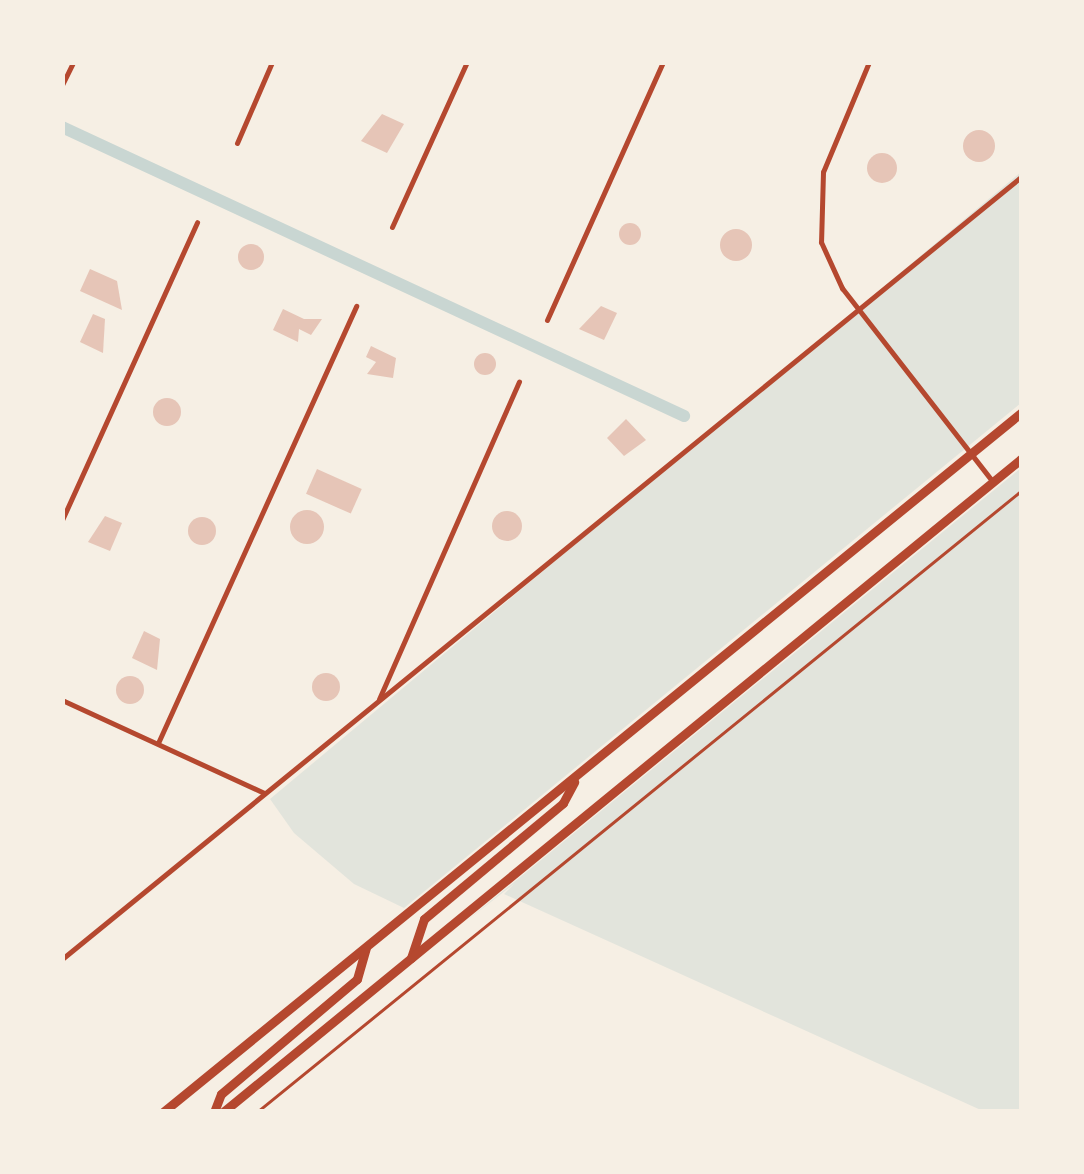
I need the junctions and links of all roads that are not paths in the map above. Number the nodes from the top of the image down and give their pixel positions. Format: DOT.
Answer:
graph roads {
  1 [pos="72,62"];
  2 [pos="272,62"];
  3 [pos="467,62"];
  4 [pos="664,62"];
  5 [pos="869,62"];
  6 [pos="62,84"];
  7 [pos="237,143"];
  8 [pos="1022,176"];
  9 [pos="197,222"];
  10 [pos="392,227"];
  11 [pos="356,306"];
  12 [pos="859,310"];
  13 [pos="546,320"];
  14 [pos="519,381"];
  15 [pos="1022,412"];
  16 [pos="971,454"];
  17 [pos="1022,458"];
  18 [pos="993,482"];
  19 [pos="62,520"];
  20 [pos="62,700"];
  21 [pos="378,701"];
  22 [pos="158,743"];
  23 [pos="577,774"];
  24 [pos="265,793"];
  25 [pos="366,948"];
  26 [pos="411,958"];
  27 [pos="62,959"];
  28 [pos="162,1112"];
  29 [pos="214,1112"];
  30 [pos="223,1112"];
  1 -- 6 [label="street"];
  2 -- 7 [label="street"];
  3 -- 10 [label="street"];
  4 -- 13 [label="street"];
  5 -- 12 [label="street"];
  8 -- 12 [label="street"];
  9 -- 19 [label="street"];
  11 -- 22 [label="street"];
  12 -- 16 [label="street"];
  12 -- 21 [label="street"];
  14 -- 21 [label="street"];
  15 -- 16 [label="highway"];
  16 -- 18 [label="street"];
  16 -- 23 [label="highway"];
  17 -- 18 [label="highway"];
  18 -- 26 [label="highway"];
  20 -- 22 [label="street"];
  21 -- 24 [label="street"];
  22 -- 24 [label="street"];
  23 -- 25 [label="highway"];
  23 -- 26 [label="highway"];
  24 -- 27 [label="street"];
  25 -- 28 [label="highway"];
  25 -- 29 [label="highway"];
  26 -- 30 [label="highway"];
}
